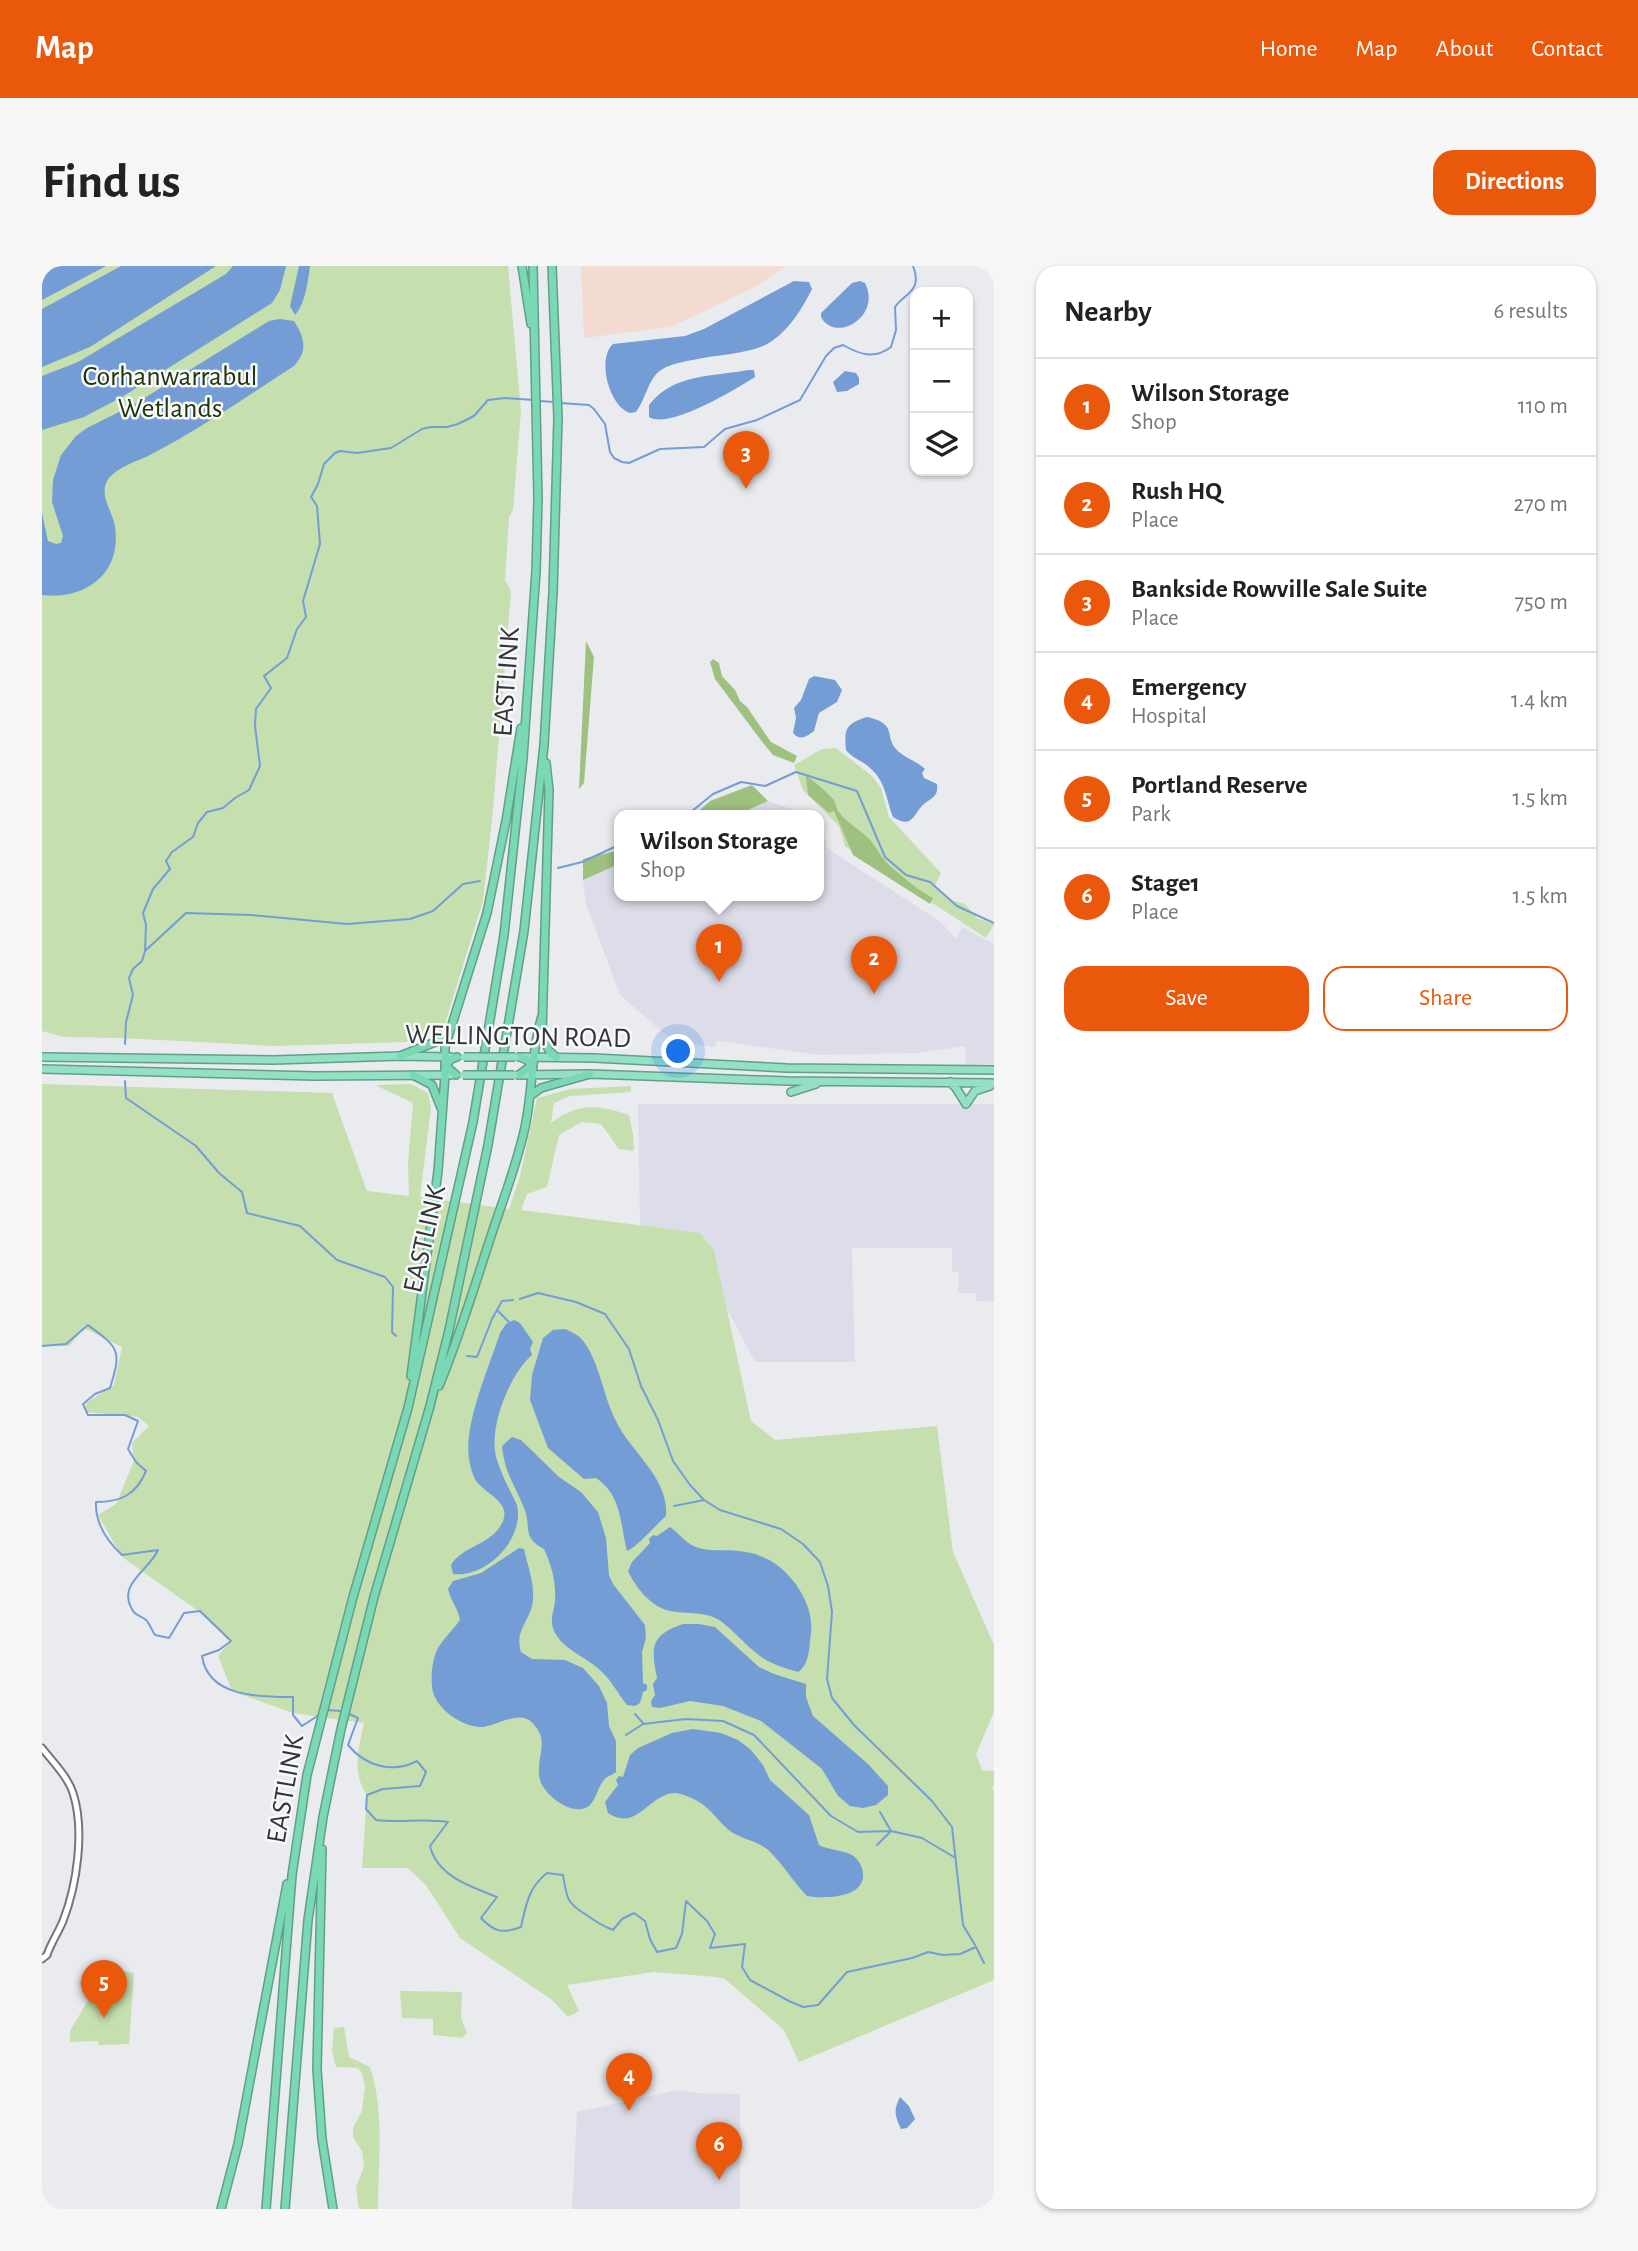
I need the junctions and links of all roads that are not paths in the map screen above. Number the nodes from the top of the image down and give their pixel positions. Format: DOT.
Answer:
graph roads {
  1 [pos="522,266"];
  2 [pos="533,266"];
  3 [pos="554,266"];
  4 [pos="536,355"];
  5 [pos="525,709"];
  6 [pos="544,745"];
  7 [pos="542,1016"];
  8 [pos="448,1037"];
  9 [pos="400,1056"];
  10 [pos="42,1057"];
  11 [pos="556,1057"];
  12 [pos="202,1059"];
  13 [pos="445,1061"];
  14 [pos="533,1061"];
  15 [pos="787,1068"];
  16 [pos="42,1069"];
  17 [pos="966,1070"];
  18 [pos="994,1070"];
  19 [pos="202,1073"];
  20 [pos="533,1074"];
  21 [pos="590,1074"];
  22 [pos="413,1075"];
  23 [pos="445,1075"];
  24 [pos="459,1075"];
  25 [pos="517,1075"];
  26 [pos="787,1081"];
  27 [pos="831,1082"];
  28 [pos="950,1082"];
  29 [pos="966,1082"];
  30 [pos="994,1084"];
  31 [pos="791,1093"];
  32 [pos="530,1096"];
  33 [pos="443,1112"];
  34 [pos="430,1406"];
  35 [pos="408,1408"];
  36 [pos="42,1748"];
  37 [pos="323,1816"];
  38 [pos="297,1836"];
  39 [pos="42,1959"];
  40 [pos="222,2207"];
  41 [pos="264,2209"];
  42 [pos="287,2209"];
  43 [pos="336,2209"];
  1 -- 4 [label="highway"];
  2 -- 4 [label="highway, EASTLINK"];
  3 -- 6 [label="highway, EASTLINK"];
  4 -- 5 [label="highway, EASTLINK"];
  5 -- 8 [label="highway"];
  5 -- 35 [label="highway, EASTLINK"];
  6 -- 7 [label="highway"];
  6 -- 34 [label="highway, EASTLINK"];
  7 -- 11 [label="highway"];
  7 -- 14 [label="highway"];
  8 -- 9 [label="highway"];
  8 -- 13 [label="highway"];
  9 -- 12 [label="highway, WELLINGTON ROAD"];
  9 -- 13 [label="highway, WELLINGTON ROAD"];
  10 -- 12 [label="highway, WELLINGTON ROAD"];
  11 -- 14 [label="highway, WELLINGTON ROAD"];
  11 -- 15 [label="highway, WELLINGTON ROAD"];
  12 -- 19 [label="highway"];
  13 -- 14 [label="highway, WELLINGTON ROAD, bridge"];
  13 -- 23 [label="highway"];
  13 -- 24 [label="highway"];
  14 -- 20 [label="highway"];
  14 -- 25 [label="highway"];
  15 -- 17 [label="highway, WELLINGTON ROAD"];
  15 -- 26 [label="highway"];
  16 -- 19 [label="highway, WELLINGTON ROAD"];
  17 -- 18 [label="highway, WELLINGTON ROAD"];
  17 -- 29 [label="highway"];
  19 -- 22 [label="highway, WELLINGTON ROAD"];
  20 -- 21 [label="highway, WELLINGTON ROAD"];
  20 -- 25 [label="highway, WELLINGTON ROAD"];
  20 -- 32 [label="highway"];
  21 -- 26 [label="highway, WELLINGTON ROAD"];
  21 -- 32 [label="highway"];
  22 -- 23 [label="highway, WELLINGTON ROAD"];
  22 -- 33 [label="highway"];
  23 -- 24 [label="highway, WELLINGTON ROAD"];
  23 -- 33 [label="highway"];
  24 -- 25 [label="highway, WELLINGTON ROAD, bridge"];
  26 -- 27 [label="highway, WELLINGTON ROAD"];
  27 -- 28 [label="highway, WELLINGTON ROAD"];
  27 -- 31 [label="highway"];
  28 -- 29 [label="highway, WELLINGTON ROAD"];
  28 -- 30 [label="highway"];
  29 -- 30 [label="highway, WELLINGTON ROAD"];
  32 -- 34 [label="highway"];
  33 -- 35 [label="highway"];
  34 -- 37 [label="highway, EASTLINK"];
  35 -- 38 [label="highway, EASTLINK"];
  36 -- 39 [label="street"];
  37 -- 42 [label="highway, EASTLINK"];
  37 -- 43 [label="highway"];
  38 -- 40 [label="highway"];
  38 -- 41 [label="highway, EASTLINK"];
}
